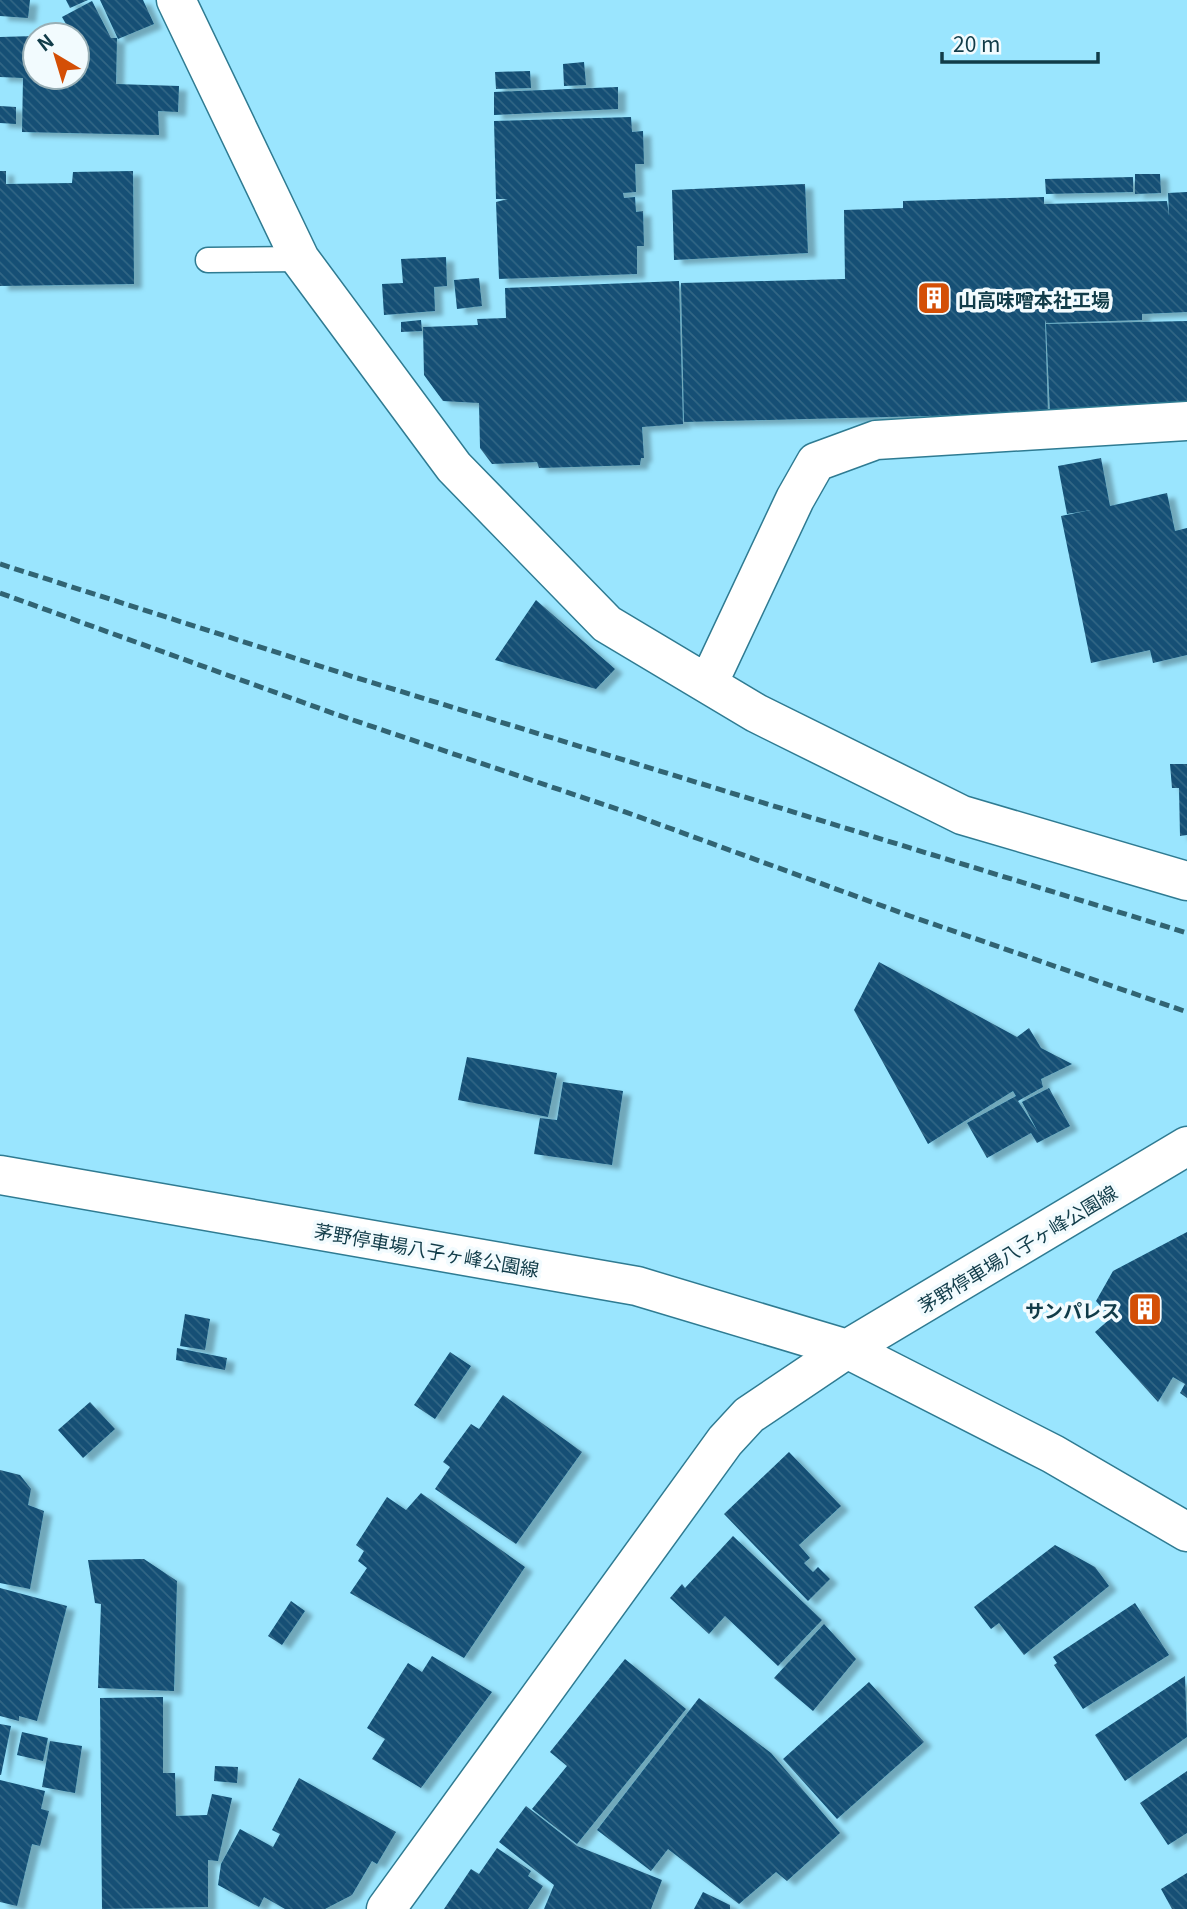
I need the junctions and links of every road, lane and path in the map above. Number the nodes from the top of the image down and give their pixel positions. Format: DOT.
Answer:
graph roads {
  1 [pos="176,0"];
  2 [pos="300,259"];
  3 [pos="208,260"];
  4 [pos="1187,421"];
  5 [pos="708,684"];
  6 [pos="1187,881"];
  7 [pos="1187,1146"];
  8 [pos="0,1175"];
  9 [pos="847,1349"];
  10 [pos="1187,1532"];
  11 [pos="386,1909"];
  1 -- 2 [label="street"];
  2 -- 3 [label="lane"];
  2 -- 5 [label="street"];
  4 -- 5 [label="street"];
  5 -- 6 [label="street"];
  7 -- 9 [label="street, 茅野停車場八子ヶ峰公園線"];
  8 -- 9 [label="street, 茅野停車場八子ヶ峰公園線"];
  9 -- 10 [label="street, 茅野停車場八子ヶ峰公園線"];
  9 -- 11 [label="street"];
}
